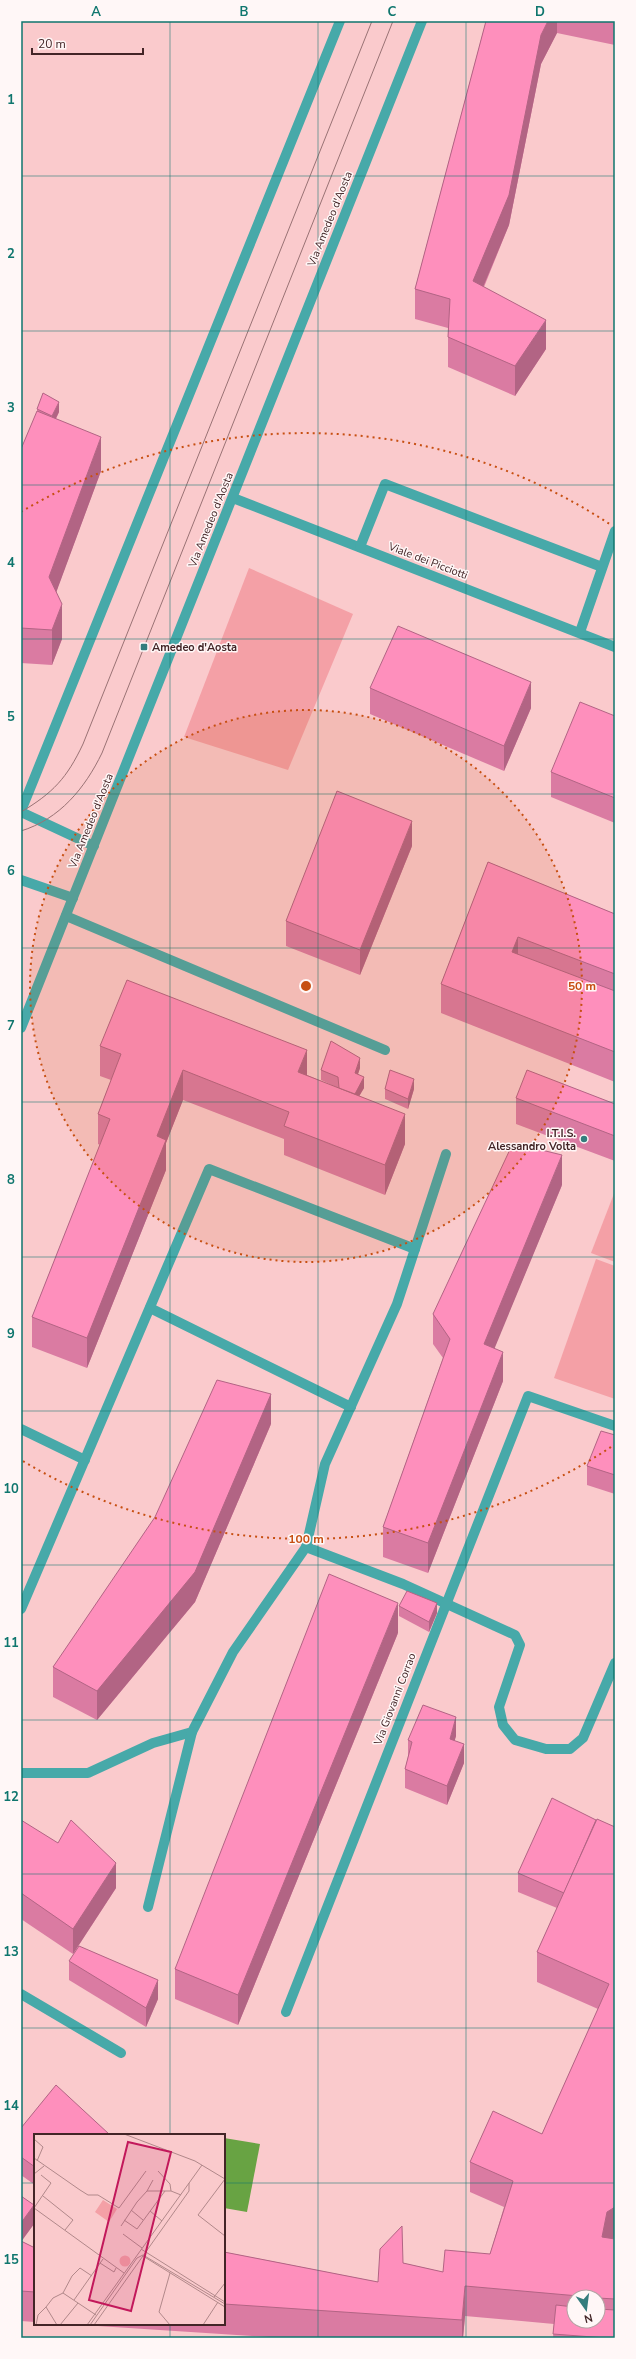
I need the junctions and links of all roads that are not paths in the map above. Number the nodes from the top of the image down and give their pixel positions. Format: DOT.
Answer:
graph roads {
  1 [pos="340,21"];
  2 [pos="422,21"];
  3 [pos="233,498"];
  4 [pos="615,531"];
  5 [pos="360,547"];
  6 [pos="602,567"];
  7 [pos="580,632"];
  8 [pos="615,647"];
  9 [pos="21,812"];
  10 [pos="94,846"];
  11 [pos="21,880"];
  12 [pos="73,898"];
  13 [pos="66,916"];
  14 [pos="21,1028"];
  15 [pos="385,1050"];
  16 [pos="446,1154"];
  17 [pos="415,1249"];
  18 [pos="150,1308"];
  19 [pos="351,1408"];
  20 [pos="615,1426"];
  21 [pos="21,1429"];
  22 [pos="85,1460"];
  23 [pos="306,1547"];
  24 [pos="446,1603"];
  25 [pos="21,1609"];
  26 [pos="615,1663"];
  27 [pos="192,1732"];
  28 [pos="21,1773"];
  29 [pos="148,1907"];
  30 [pos="21,1994"];
  31 [pos="286,2012"];
  32 [pos="121,2052"];
  1 -- 9 [label="street"];
  2 -- 3 [label="street, Via Amedeo d'Aosta"];
  3 -- 5 [label="street, Viale dei Picciotti"];
  3 -- 10 [label="street, Via Amedeo d'Aosta"];
  4 -- 6 [label="street"];
  5 -- 6 [label="street"];
  5 -- 7 [label="street, Viale dei Picciotti"];
  6 -- 7 [label="street"];
  7 -- 8 [label="street, Viale dei Picciotti"];
  9 -- 10 [label="street"];
  10 -- 12 [label="street, Via Amedeo d'Aosta"];
  11 -- 12 [label="street"];
  12 -- 13 [label="street, Via Amedeo d'Aosta"];
  13 -- 14 [label="street, Via Amedeo d'Aosta"];
  13 -- 15 [label="street"];
  16 -- 17 [label="street"];
  17 -- 18 [label="street"];
  17 -- 19 [label="street"];
  18 -- 19 [label="street"];
  18 -- 22 [label="street"];
  19 -- 23 [label="street"];
  20 -- 24 [label="street, Via Giovanni Corrao"];
  21 -- 22 [label="street"];
  22 -- 25 [label="street"];
  23 -- 24 [label="street"];
  23 -- 27 [label="street"];
  24 -- 26 [label="street"];
  24 -- 31 [label="street, Via Giovanni Corrao"];
  27 -- 28 [label="street"];
  27 -- 29 [label="street"];
  30 -- 32 [label="street"];
}
